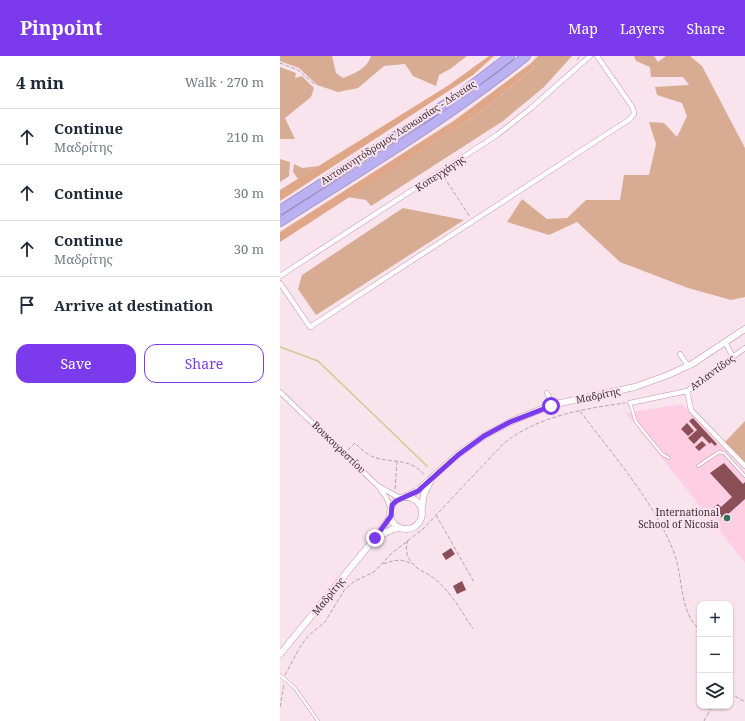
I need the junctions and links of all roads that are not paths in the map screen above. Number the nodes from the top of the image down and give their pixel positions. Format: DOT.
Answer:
graph roads {
  1 [pos="510,56"];
  2 [pos="526,56"];
  3 [pos="585,56"];
  4 [pos="590,56"];
  5 [pos="597,56"];
  6 [pos="562,80"];
  7 [pos="280,210"];
  8 [pos="280,222"];
  9 [pos="280,276"];
  10 [pos="280,283"];
  11 [pos="745,329"];
  12 [pos="725,342"];
  13 [pos="745,348"];
  14 [pos="680,354"];
  15 [pos="733,357"];
  16 [pos="688,366"];
  17 [pos="687,391"];
  18 [pos="280,392"];
  19 [pos="547,393"];
  20 [pos="630,403"];
  21 [pos="553,405"];
  22 [pos="669,458"];
  23 [pos="698,466"];
  24 [pos="745,466"];
  25 [pos="745,476"];
  26 [pos="433,477"];
  27 [pos="378,486"];
  28 [pos="403,497"];
  29 [pos="422,508"];
  30 [pos="391,509"];
  31 [pos="391,516"];
  32 [pos="400,528"];
  33 [pos="375,538"];
  34 [pos="280,654"];
  35 [pos="280,675"];
  36 [pos="318,721"];
  1 -- 7 [label="highway"];
  2 -- 8 [label="highway, Αυτοκινητόδρομος Λευκωσίας - Δένειας"];
  3 -- 6 [label="street"];
  4 -- 6 [label="street, Κοπεγχάγης"];
  5 -- 10 [label="street"];
  6 -- 9 [label="street, Κοπεγχάγης"];
  11 -- 12 [label="street, Μαδρίτης"];
  12 -- 15 [label="street"];
  12 -- 16 [label="street, Μαδρίτης"];
  13 -- 15 [label="street, Ατλαντίδος"];
  14 -- 16 [label="street"];
  15 -- 17 [label="street, Ατλαντίδος"];
  16 -- 21 [label="street, Μαδρίτης"];
  17 -- 20 [label="street, Ατλαντίδος"];
  17 -- 24 [label="street"];
  18 -- 27 [label="street, Βουκουρεστίου"];
  19 -- 21 [label="street"];
  20 -- 22 [label="lane"];
  21 -- 26 [label="street, Μαδρίτης"];
  23 -- 25 [label="lane"];
  26 -- 28 [label="street, Μαδρίτης"];
  26 -- 29 [label="street, Μαδρίτης"];
  27 -- 28 [label="street, Βουκουρεστίου"];
  27 -- 30 [label="street"];
  28 -- 29 [label="street"];
  28 -- 30 [label="street"];
  29 -- 32 [label="street"];
  30 -- 31 [label="street"];
  31 -- 32 [label="street"];
  31 -- 33 [label="street, Μαδρίτης"];
  32 -- 33 [label="street, Μαδρίτης"];
  33 -- 34 [label="street, Μαδρίτης"];
  35 -- 36 [label="lane"];
}
